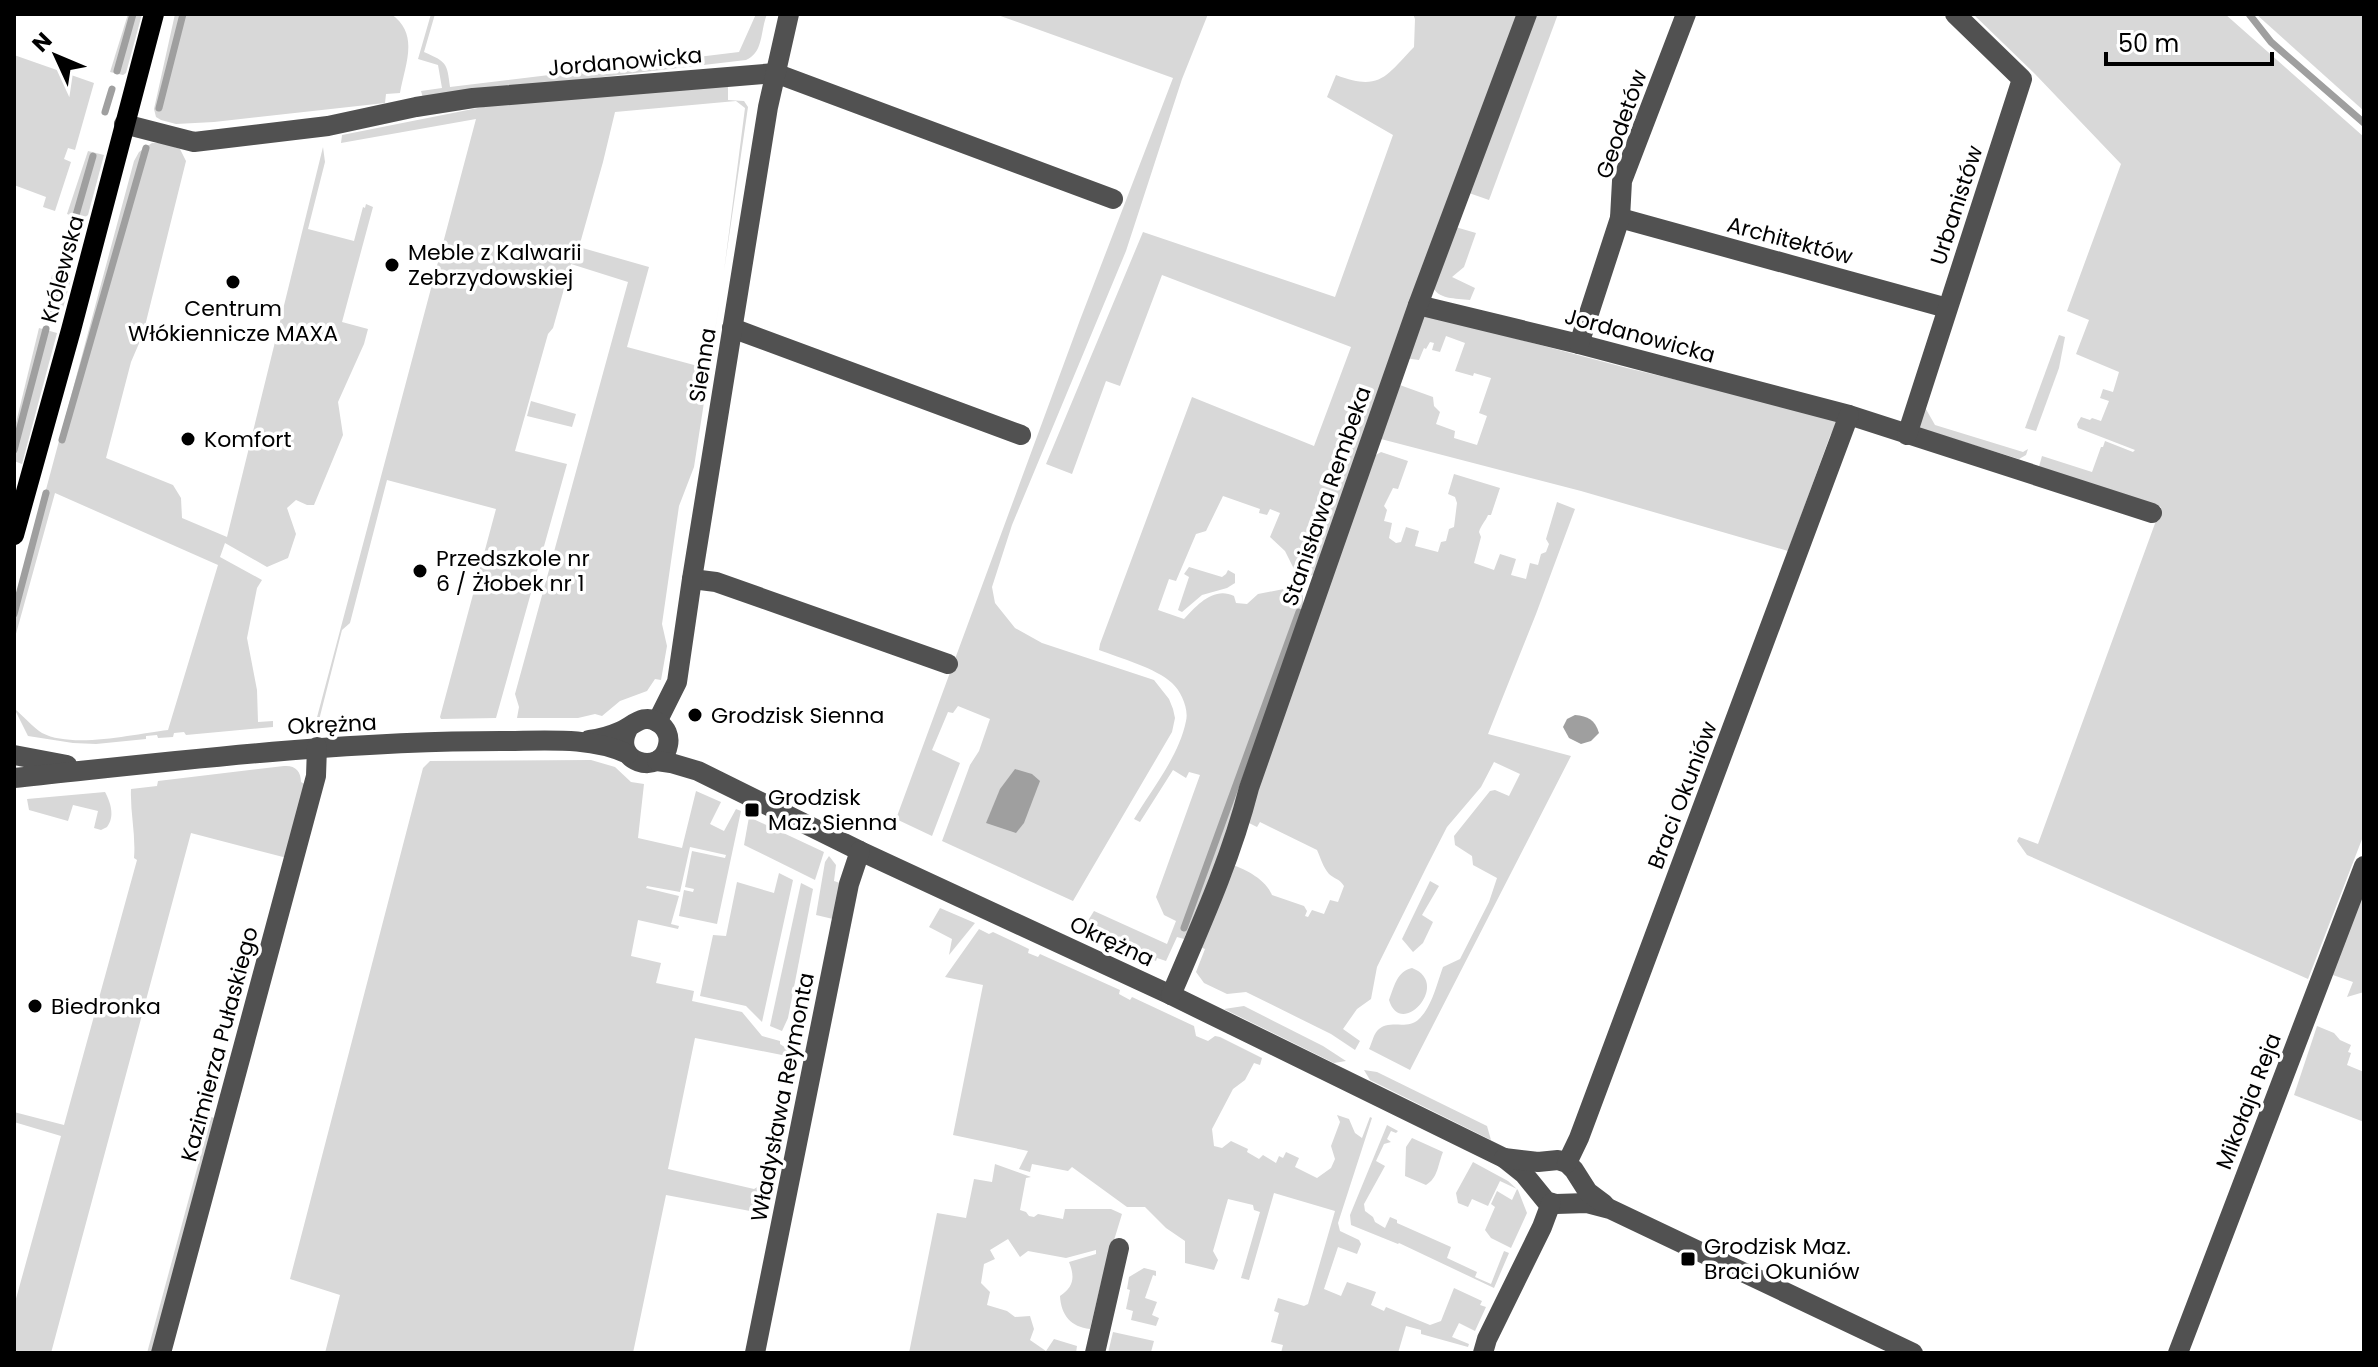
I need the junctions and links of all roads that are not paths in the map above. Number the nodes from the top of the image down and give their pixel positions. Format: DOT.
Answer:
graph roads {
  1 [pos="154,14"];
  2 [pos="789,14"];
  3 [pos="1527,14"];
  4 [pos="1686,14"];
  5 [pos="1955,14"];
  6 [pos="775,73"];
  7 [pos="124,124"];
  8 [pos="1113,199"];
  9 [pos="1620,218"];
  10 [pos="1418,305"];
  11 [pos="1947,308"];
  12 [pos="732,328"];
  13 [pos="1579,344"];
  14 [pos="1849,415"];
  15 [pos="1021,435"];
  16 [pos="1907,435"];
  17 [pos="2152,513"];
  18 [pos="14,535"];
  19 [pos="692,579"];
  20 [pos="948,664"];
  21 [pos="657,722"];
  22 [pos="629,727"];
  23 [pos="581,742"];
  24 [pos="317,747"];
  25 [pos="663,753"];
  26 [pos="628,754"];
  27 [pos="14,755"];
  28 [pos="87,769"];
  29 [pos="14,778"];
  30 [pos="860,851"];
  31 [pos="2364,866"];
  32 [pos="1171,995"];
  33 [pos="1504,1158"];
  34 [pos="1564,1168"];
  35 [pos="1535,1188"];
  36 [pos="1558,1203"];
  37 [pos="1610,1209"];
  38 [pos="1119,1248"];
  39 [pos="161,1353"];
  40 [pos="755,1353"];
  41 [pos="1095,1353"];
  42 [pos="1483,1353"];
  43 [pos="1913,1353"];
  44 [pos="2178,1353"];
  1 -- 7 [label="main road, Królewska"];
  2 -- 6 [label="street, Sienna"];
  3 -- 10 [label="street, Stanisława Rembeka"];
  4 -- 9 [label="street, Geodetów"];
  5 -- 11 [label="street, Urbanistów"];
  6 -- 7 [label="street, Jordanowicka"];
  6 -- 8 [label="street, Jordanowicka"];
  6 -- 12 [label="street, Sienna"];
  7 -- 18 [label="main road, Królewska"];
  9 -- 11 [label="street, Architektów"];
  9 -- 13 [label="street, Geodetów"];
  10 -- 13 [label="street, Jordanowicka"];
  10 -- 32 [label="street, Stanisława Rembeka"];
  11 -- 16 [label="street, Urbanistów"];
  12 -- 15 [label="street"];
  12 -- 19 [label="street, Sienna"];
  13 -- 14 [label="street, Jordanowicka"];
  14 -- 16 [label="street, Jordanowicka"];
  14 -- 34 [label="street, Braci Okuniów"];
  16 -- 17 [label="street, Jordanowicka"];
  19 -- 20 [label="street"];
  19 -- 21 [label="street, Sienna"];
  21 -- 22 [label="street"];
  21 -- 25 [label="street"];
  22 -- 23 [label="street, Okrężna"];
  22 -- 26 [label="street"];
  23 -- 24 [label="street, Okrężna"];
  23 -- 26 [label="street, Okrężna"];
  24 -- 28 [label="street, Okrężna"];
  24 -- 39 [label="street, Kazimierza Pułaskiego"];
  25 -- 26 [label="street"];
  25 -- 30 [label="street, Okrężna"];
  27 -- 28 [label="street, Okrężna"];
  28 -- 29 [label="street, Okrężna"];
  30 -- 32 [label="street, Okrężna"];
  30 -- 40 [label="street, Władysława Reymonta"];
  31 -- 44 [label="street, Mikołaja Reja"];
  32 -- 33 [label="street, Okrężna"];
  33 -- 34 [label="street, Okrężna"];
  33 -- 35 [label="street, Okrężna"];
  34 -- 35 [label="street"];
  34 -- 36 [label="street"];
  34 -- 37 [label="street"];
  35 -- 36 [label="street, Okrężna"];
  36 -- 37 [label="street"];
  36 -- 42 [label="street"];
  37 -- 43 [label="street"];
  38 -- 41 [label="street"];
}
